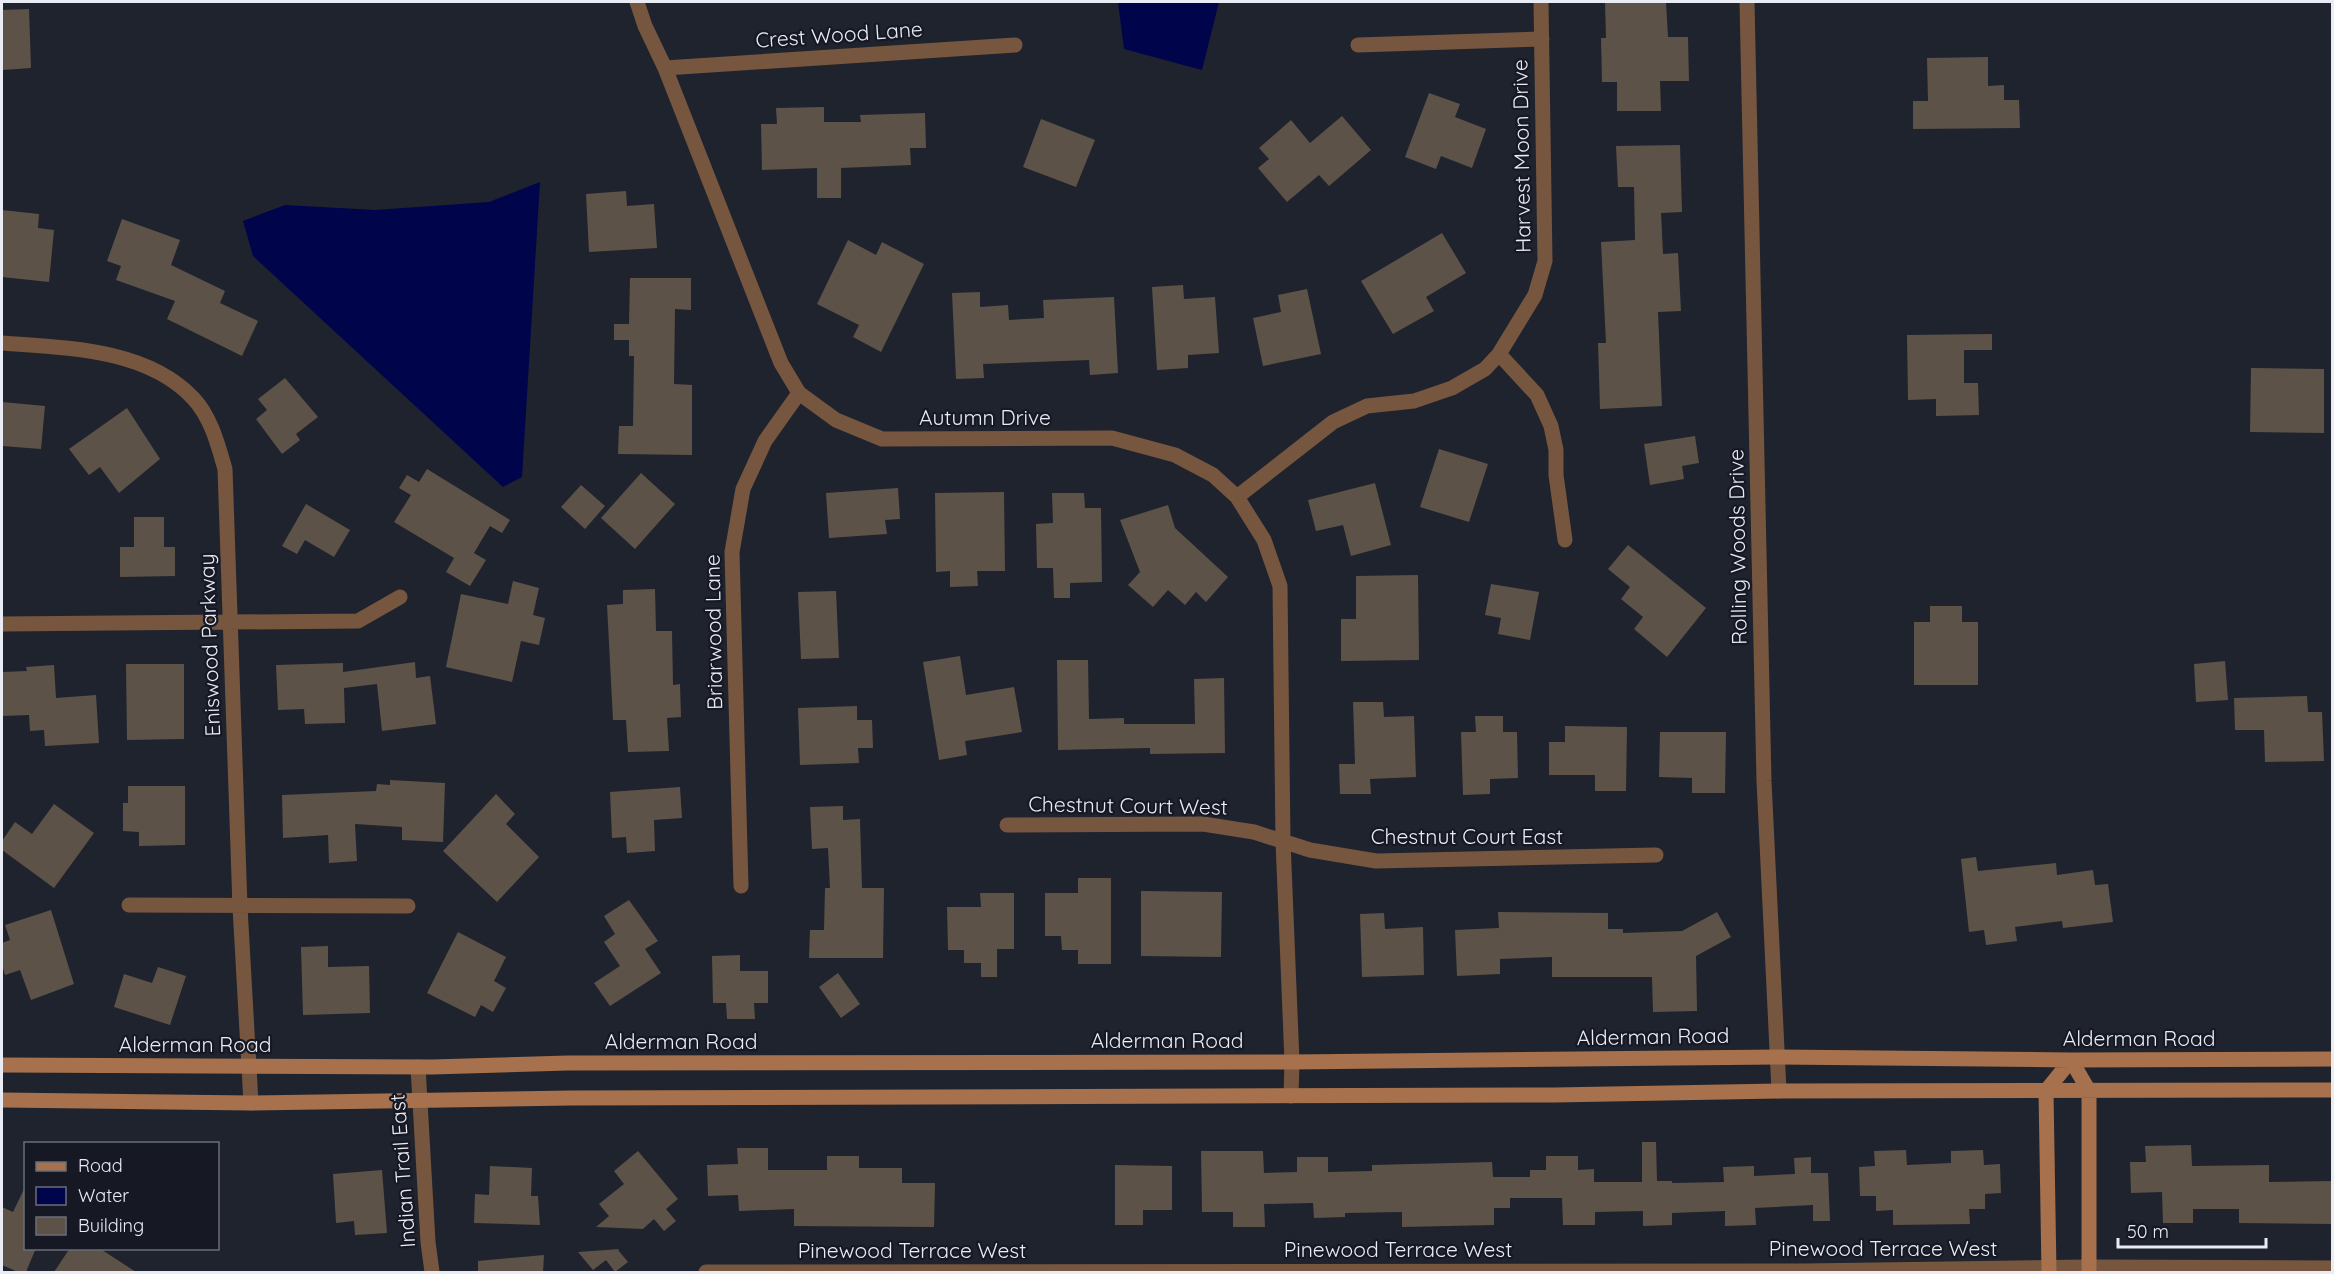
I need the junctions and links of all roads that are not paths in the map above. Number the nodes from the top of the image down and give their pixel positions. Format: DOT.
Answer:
graph roads {
  1 [pos="638,2"];
  2 [pos="1541,2"];
  3 [pos="1747,2"];
  4 [pos="1542,39"];
  5 [pos="1015,45"];
  6 [pos="1358,45"];
  7 [pos="664,68"];
  8 [pos="2,343"];
  9 [pos="1499,354"];
  10 [pos="799,393"];
  11 [pos="1237,497"];
  12 [pos="1565,540"];
  13 [pos="400,597"];
  14 [pos="230,621"];
  15 [pos="2,624"];
  16 [pos="1007,825"];
  17 [pos="1282,841"];
  18 [pos="1656,855"];
  19 [pos="741,886"];
  20 [pos="129,905"];
  21 [pos="408,906"];
  22 [pos="240,907"];
  23 [pos="1778,1057"];
  24 [pos="2332,1059"];
  25 [pos="2071,1060"];
  26 [pos="1292,1062"];
  27 [pos="2,1065"];
  28 [pos="250,1067"];
  29 [pos="418,1067"];
  30 [pos="2332,1090"];
  31 [pos="1779,1091"];
  32 [pos="2046,1091"];
  33 [pos="2088,1091"];
  34 [pos="1291,1096"];
  35 [pos="2,1100"];
  36 [pos="419,1101"];
  37 [pos="251,1103"];
  38 [pos="2332,1268"];
  39 [pos="2089,1270"];
  40 [pos="2253,1270"];
  41 [pos="2049,1271"];
  42 [pos="432,1272"];
  43 [pos="706,1272"];
  44 [pos="1517,1272"];
  45 [pos="1805,1272"];
  1 -- 7 [label="street, Autumn Drive"];
  2 -- 4 [label="street, Harvest Moon Drive"];
  3 -- 23 [label="street, Rolling Woods Drive"];
  4 -- 6 [label="street"];
  4 -- 9 [label="street, Harvest Moon Drive"];
  5 -- 7 [label="street, Crest Wood Lane"];
  7 -- 10 [label="street, Autumn Drive"];
  8 -- 14 [label="street, Eniswood Parkway"];
  9 -- 11 [label="street, Harvest Moon Drive"];
  9 -- 12 [label="street"];
  10 -- 11 [label="street, Autumn Drive"];
  10 -- 19 [label="street, Briarwood Lane"];
  11 -- 17 [label="street, Autumn Drive"];
  13 -- 14 [label="street"];
  14 -- 15 [label="street"];
  14 -- 22 [label="street, Eniswood Parkway"];
  16 -- 17 [label="street, Chestnut Court West"];
  17 -- 18 [label="street, Chestnut Court East"];
  17 -- 26 [label="street"];
  20 -- 22 [label="street"];
  21 -- 22 [label="street"];
  22 -- 28 [label="street, Eniswood Parkway"];
  23 -- 25 [label="main road, Alderman Road"];
  23 -- 26 [label="main road, Alderman Road"];
  23 -- 31 [label="street, Rolling Woods Drive"];
  24 -- 25 [label="main road, Alderman Road"];
  25 -- 32 [label="main road"];
  25 -- 33 [label="main road"];
  26 -- 29 [label="main road, Alderman Road"];
  26 -- 34 [label="street"];
  27 -- 28 [label="main road, Alderman Road"];
  28 -- 29 [label="main road, Alderman Road"];
  28 -- 37 [label="street, Eniswood Parkway"];
  29 -- 36 [label="street, Indian Trail East"];
  30 -- 33 [label="main road"];
  31 -- 32 [label="main road"];
  31 -- 34 [label="main road"];
  32 -- 33 [label="main road"];
  32 -- 41 [label="main road"];
  33 -- 39 [label="main road"];
  34 -- 36 [label="main road"];
  35 -- 37 [label="main road"];
  36 -- 37 [label="main road"];
  36 -- 42 [label="street, Indian Trail East"];
  38 -- 40 [label="street, Pinewood Terrace West"];
  39 -- 40 [label="street, Pinewood Terrace West"];
  39 -- 41 [label="street, Pinewood Terrace West"];
  41 -- 45 [label="street, Pinewood Terrace West"];
  43 -- 44 [label="street, Pinewood Terrace West"];
  44 -- 45 [label="street, Pinewood Terrace West"];
}
